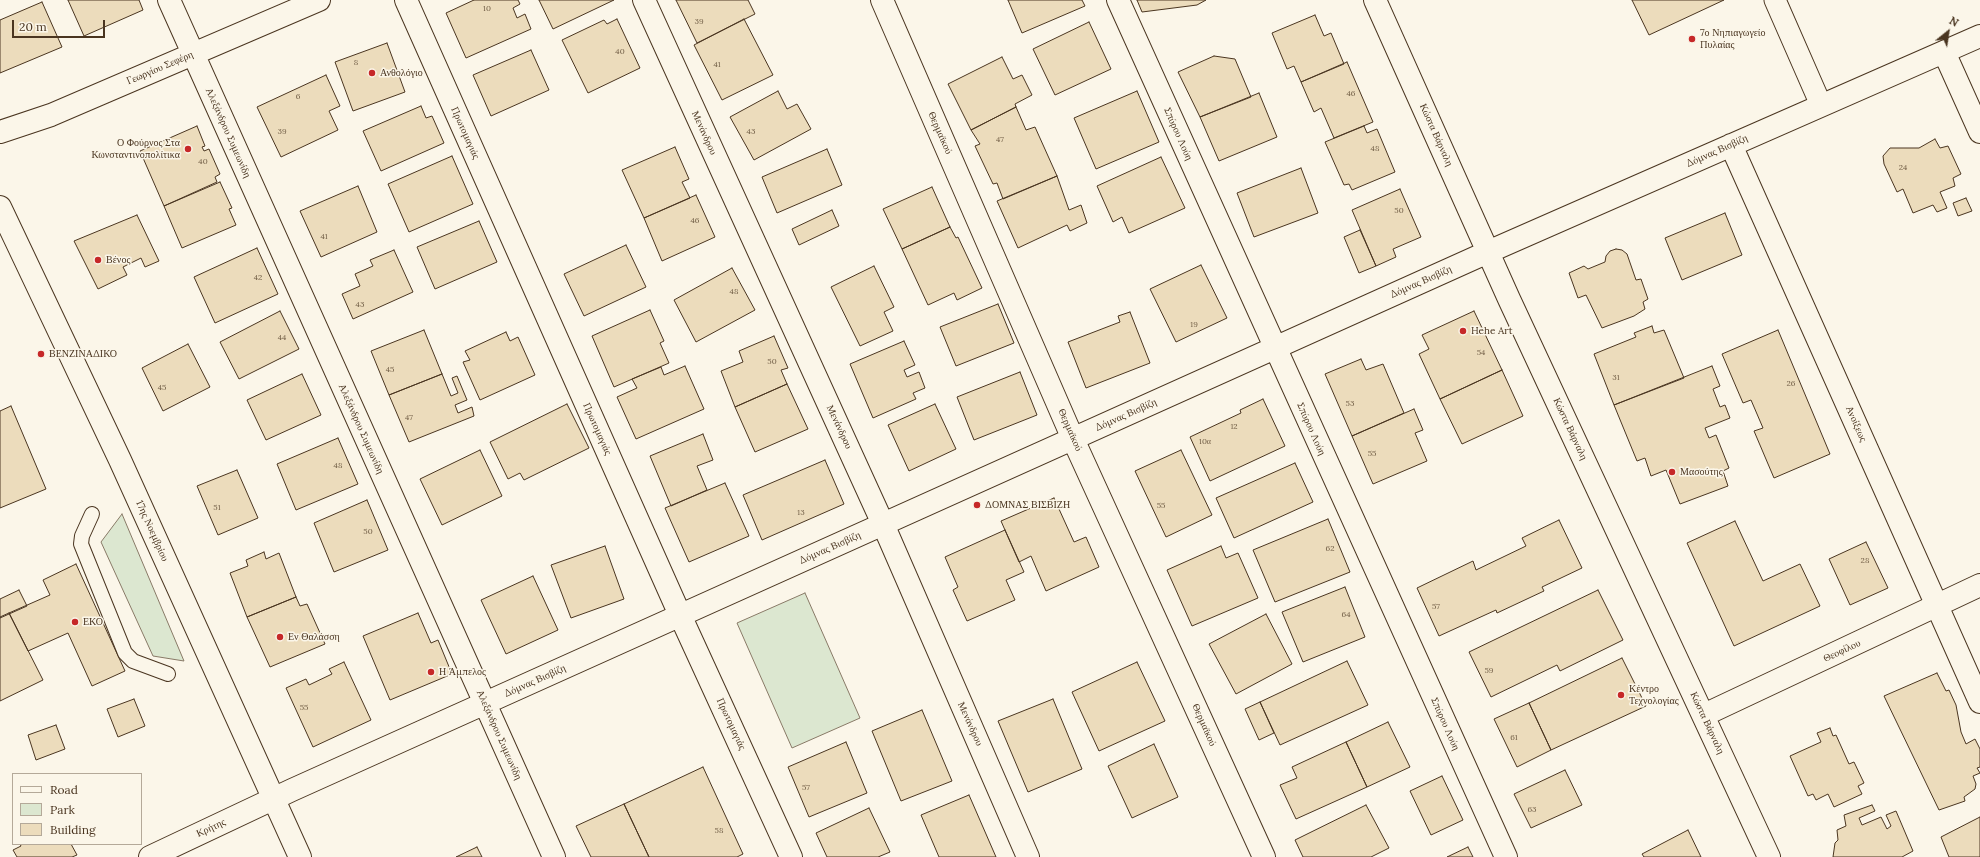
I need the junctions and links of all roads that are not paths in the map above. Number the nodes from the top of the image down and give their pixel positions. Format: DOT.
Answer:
graph roads {
  1 [pos="169,0"];
  2 [pos="319,0"];
  3 [pos="406,0"];
  4 [pos="644,0"];
  5 [pos="882,0"];
  6 [pos="1118,0"];
  7 [pos="1375,0"];
  8 [pos="1775,0"];
  9 [pos="1980,36"];
  10 [pos="1944,52"];
  11 [pos="193,54"];
  12 [pos="1821,105"];
  13 [pos="0,132"];
  14 [pos="1980,132"];
  15 [pos="1731,145"];
  16 [pos="0,207"];
  17 [pos="1488,252"];
  18 [pos="1274,348"];
  19 [pos="1073,439"];
  20 [pos="92,514"];
  21 [pos="883,524"];
  22 [pos="1980,586"];
  23 [pos="1937,606"];
  24 [pos="680,615"];
  25 [pos="168,674"];
  26 [pos="1980,702"];
  27 [pos="485,704"];
  28 [pos="1704,715"];
  29 [pos="273,799"];
  30 [pos="150,857"];
  31 [pos="300,857"];
  32 [pos="554,857"];
  33 [pos="791,857"];
  34 [pos="1028,857"];
  35 [pos="1264,857"];
  36 [pos="1506,857"];
  37 [pos="1769,857"];
  1 -- 11 [label="street, Αλεξάνδρου Συμεωνίδη"];
  2 -- 11 [label="street, Γεωργίου Σεφέρη"];
  3 -- 24 [label="street, Πρωτομαγιάς"];
  4 -- 21 [label="street, Μενάνδρου"];
  5 -- 19 [label="street, Θερμαϊκού"];
  6 -- 18 [label="street, Σπύρου Λούη"];
  7 -- 17 [label="street, Κώστα Βάρναλη"];
  8 -- 12 [label="street"];
  9 -- 10 [label="street, Δόμνας Βισβίζη"];
  10 -- 12 [label="street, Δόμνας Βισβίζη"];
  10 -- 14 [label="street"];
  11 -- 13 [label="street, Γεωργίου Σεφέρη"];
  11 -- 27 [label="street, Αλεξάνδρου Συμεωνίδη"];
  12 -- 15 [label="street, Δόμνας Βισβίζη"];
  15 -- 17 [label="street, Δόμνας Βισβίζη"];
  15 -- 23 [label="street, Ανοίξεως"];
  16 -- 29 [label="street, 17ης Νοεμβρίου"];
  17 -- 18 [label="street, Δόμνας Βισβίζη"];
  17 -- 28 [label="street, Κώστα Βάρναλη"];
  18 -- 19 [label="street, Δόμνας Βισβίζη"];
  18 -- 36 [label="street, Σπύρου Λούη"];
  19 -- 21 [label="street, Δόμνας Βισβίζη"];
  19 -- 35 [label="street, Θερμαϊκού"];
  20 -- 25 [label="lane"];
  21 -- 24 [label="street, Δόμνας Βισβίζη"];
  21 -- 34 [label="street, Μενάνδρου"];
  22 -- 23 [label="street, Θεοφίλου"];
  23 -- 26 [label="street, Ανοίξεως"];
  23 -- 28 [label="street, Θεοφίλου"];
  24 -- 27 [label="street, Δόμνας Βισβίζη"];
  24 -- 33 [label="street, Πρωτομαγιάς"];
  27 -- 29 [label="street, Δόμνας Βισβίζη"];
  27 -- 32 [label="street, Αλεξάνδρου Συμεωνίδη"];
  28 -- 37 [label="street, Κώστα Βάρναλη"];
  29 -- 30 [label="street, Κρήτης"];
  29 -- 31 [label="street, 17ης Νοεμβρίου"];
}
